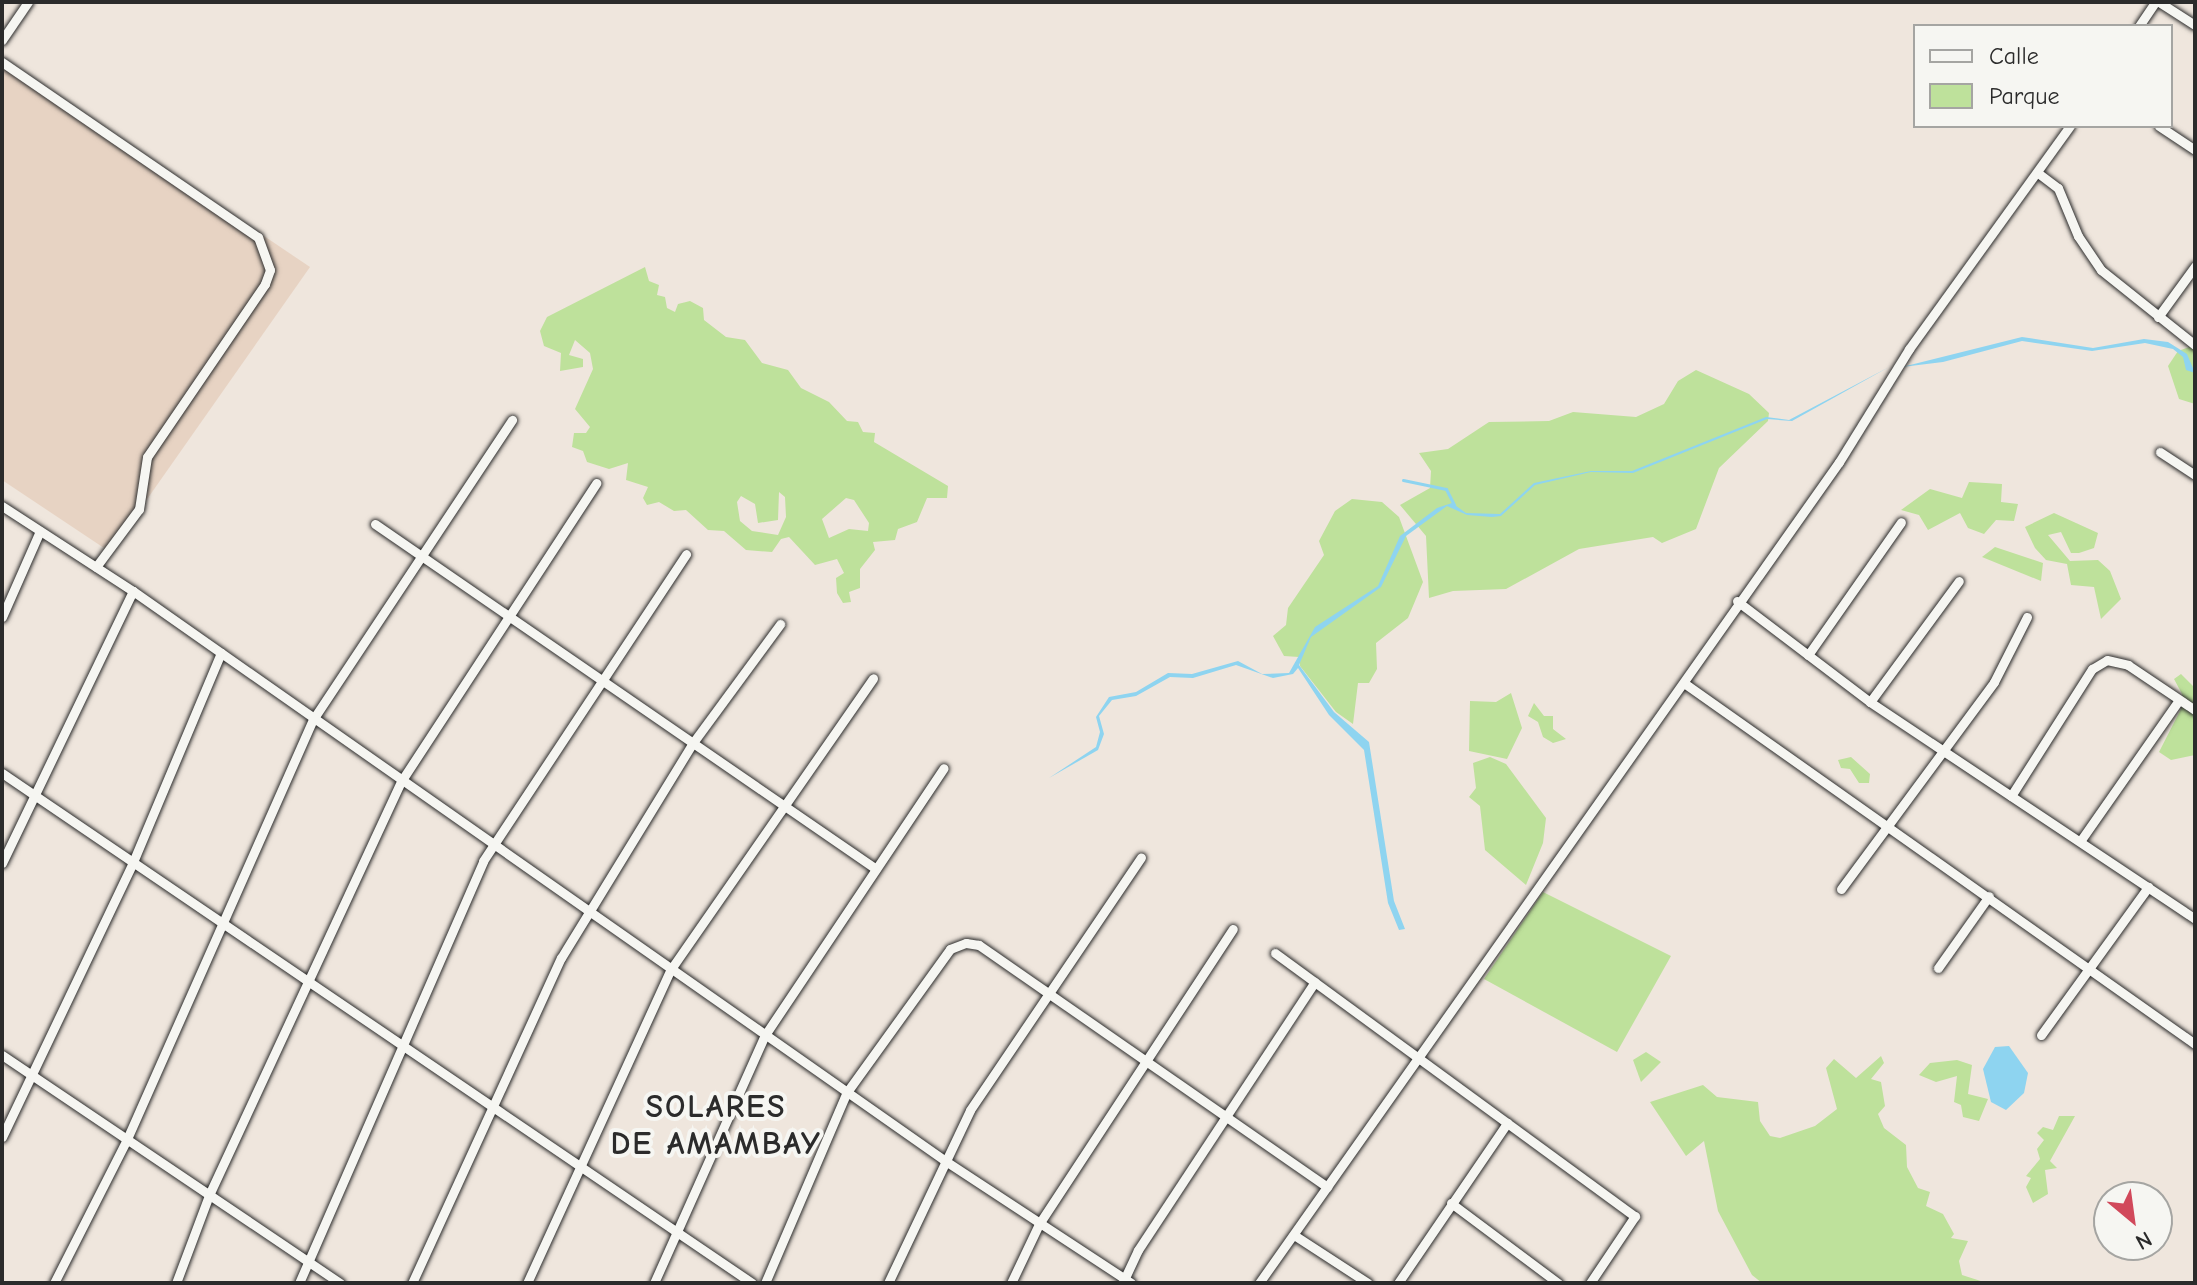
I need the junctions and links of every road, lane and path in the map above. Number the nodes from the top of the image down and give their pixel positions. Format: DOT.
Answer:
graph roads {
  1 [pos="28,2"];
  2 [pos="2157,2"];
  3 [pos="2140,24"];
  4 [pos="2195,25"];
  5 [pos="2,40"];
  6 [pos="2,62"];
  7 [pos="2069,128"];
  8 [pos="2162,128"];
  9 [pos="2195,150"];
  10 [pos="2038,173"];
  11 [pos="2195,266"];
  12 [pos="2158,317"];
  13 [pos="2195,345"];
  14 [pos="512,420"];
  15 [pos="2160,452"];
  16 [pos="2195,475"];
  17 [pos="596,483"];
  18 [pos="2,506"];
  19 [pos="1901,522"];
  20 [pos="375,524"];
  21 [pos="40,531"];
  22 [pos="686,554"];
  23 [pos="421,556"];
  24 [pos="96,567"];
  25 [pos="1959,581"];
  26 [pos="133,591"];
  27 [pos="1737,601"];
  28 [pos="509,616"];
  29 [pos="2,617"];
  30 [pos="2027,617"];
  31 [pos="780,624"];
  32 [pos="221,653"];
  33 [pos="1808,655"];
  34 [pos="873,678"];
  35 [pos="602,680"];
  36 [pos="1684,683"];
  37 [pos="2179,700"];
  38 [pos="1870,702"];
  39 [pos="2195,710"];
  40 [pos="314,718"];
  41 [pos="693,743"];
  42 [pos="1944,749"];
  43 [pos="944,768"];
  44 [pos="2,773"];
  45 [pos="402,780"];
  46 [pos="34,795"];
  47 [pos="2011,796"];
  48 [pos="787,808"];
  49 [pos="1888,825"];
  50 [pos="2081,840"];
  51 [pos="494,845"];
  52 [pos="1141,857"];
  53 [pos="133,862"];
  54 [pos="2,863"];
  55 [pos="876,869"];
  56 [pos="2148,887"];
  57 [pos="1841,889"];
  58 [pos="1989,896"];
  59 [pos="587,911"];
  60 [pos="2195,919"];
  61 [pos="223,923"];
  62 [pos="1233,929"];
  63 [pos="1275,953"];
  64 [pos="1938,968"];
  65 [pos="671,969"];
  66 [pos="2089,969"];
  67 [pos="309,981"];
  68 [pos="1315,982"];
  69 [pos="1047,994"];
  70 [pos="765,1035"];
  71 [pos="2041,1035"];
  72 [pos="2195,1044"];
  73 [pos="404,1046"];
  74 [pos="2,1055"];
  75 [pos="1147,1059"];
  76 [pos="1420,1059"];
  77 [pos="30,1074"];
  78 [pos="847,1092"];
  79 [pos="495,1109"];
  80 [pos="1227,1113"];
  81 [pos="1507,1123"];
  82 [pos="2,1137"];
  83 [pos="127,1139"];
  84 [pos="944,1160"];
  85 [pos="580,1166"];
  86 [pos="1327,1187"];
  87 [pos="209,1195"];
  88 [pos="1451,1203"];
  89 [pos="1039,1224"];
  90 [pos="676,1232"];
  91 [pos="1294,1235"];
  92 [pos="308,1261"];
  93 [pos="1126,1282"];
  94 [pos="54,1283"];
  95 [pos="176,1283"];
  96 [pos="299,1283"];
  97 [pos="340,1283"];
  98 [pos="412,1283"];
  99 [pos="527,1283"];
  100 [pos="654,1283"];
  101 [pos="752,1283"];
  102 [pos="765,1283"];
  103 [pos="888,1283"];
  104 [pos="1011,1283"];
  105 [pos="1259,1283"];
  106 [pos="1368,1283"];
  107 [pos="1398,1283"];
  108 [pos="1558,1283"];
  109 [pos="1590,1283"];
  1 -- 5 [label="street"];
  2 -- 3 [label="street"];
  2 -- 4 [label="street"];
  6 -- 24 [label="street"];
  7 -- 10 [label="street"];
  8 -- 9 [label="street"];
  10 -- 12 [label="street"];
  10 -- 27 [label="street"];
  11 -- 12 [label="street"];
  12 -- 13 [label="street"];
  14 -- 23 [label="street"];
  15 -- 16 [label="street"];
  17 -- 28 [label="street"];
  18 -- 21 [label="street"];
  19 -- 33 [label="street"];
  20 -- 23 [label="street"];
  21 -- 24 [label="street"];
  21 -- 29 [label="street"];
  22 -- 35 [label="street"];
  23 -- 28 [label="street"];
  23 -- 40 [label="street"];
  24 -- 26 [label="street"];
  25 -- 38 [label="street"];
  26 -- 32 [label="street"];
  26 -- 46 [label="street"];
  27 -- 33 [label="street"];
  27 -- 36 [label="street"];
  28 -- 35 [label="street"];
  28 -- 45 [label="street"];
  30 -- 42 [label="street"];
  31 -- 41 [label="street"];
  32 -- 40 [label="street"];
  32 -- 53 [label="street"];
  33 -- 38 [label="street"];
  34 -- 48 [label="street"];
  35 -- 41 [label="street"];
  35 -- 51 [label="street"];
  36 -- 49 [label="street"];
  36 -- 76 [label="street"];
  37 -- 39 [label="street"];
  37 -- 47 [label="street"];
  37 -- 50 [label="street"];
  38 -- 42 [label="street"];
  40 -- 45 [label="street"];
  40 -- 61 [label="street"];
  41 -- 48 [label="street"];
  41 -- 59 [label="street"];
  42 -- 47 [label="street"];
  42 -- 49 [label="street"];
  43 -- 55 [label="street"];
  44 -- 46 [label="street"];
  45 -- 51 [label="street"];
  45 -- 67 [label="street"];
  46 -- 53 [label="street"];
  46 -- 54 [label="street"];
  47 -- 50 [label="street"];
  48 -- 55 [label="street"];
  48 -- 65 [label="street"];
  49 -- 57 [label="street"];
  49 -- 58 [label="street"];
  50 -- 56 [label="street"];
  51 -- 59 [label="street"];
  51 -- 73 [label="street"];
  52 -- 69 [label="street"];
  53 -- 61 [label="street"];
  53 -- 77 [label="street"];
  55 -- 70 [label="street"];
  56 -- 60 [label="street"];
  56 -- 66 [label="street"];
  58 -- 64 [label="street"];
  58 -- 66 [label="street"];
  59 -- 65 [label="street"];
  59 -- 79 [label="street"];
  61 -- 67 [label="street"];
  61 -- 83 [label="street"];
  62 -- 75 [label="street"];
  63 -- 68 [label="street"];
  65 -- 70 [label="street"];
  65 -- 85 [label="street"];
  66 -- 71 [label="street"];
  66 -- 72 [label="street"];
  67 -- 73 [label="street"];
  67 -- 87 [label="street"];
  68 -- 76 [label="street"];
  68 -- 80 [label="street"];
  69 -- 75 [label="street"];
  69 -- 78 [label="street"];
  69 -- 84 [label="street"];
  70 -- 78 [label="street"];
  70 -- 90 [label="street"];
  73 -- 79 [label="street"];
  73 -- 92 [label="street"];
  74 -- 77 [label="street"];
  75 -- 80 [label="street"];
  75 -- 89 [label="street"];
  76 -- 81 [label="street"];
  76 -- 86 [label="street"];
  77 -- 82 [label="street"];
  77 -- 83 [label="street"];
  78 -- 84 [label="street"];
  78 -- 102 [label="street"];
  79 -- 85 [label="street"];
  79 -- 98 [label="street"];
  80 -- 86 [label="street"];
  80 -- 93 [label="street"];
  81 -- 88 [label="street"];
  81 -- 109 [label="street"];
  83 -- 87 [label="street"];
  83 -- 94 [label="street"];
  84 -- 89 [label="street"];
  84 -- 103 [label="street"];
  85 -- 90 [label="street"];
  85 -- 99 [label="street"];
  86 -- 91 [label="street"];
  87 -- 92 [label="street"];
  87 -- 95 [label="street"];
  88 -- 107 [label="street"];
  88 -- 108 [label="street"];
  89 -- 93 [label="street"];
  89 -- 104 [label="street"];
  90 -- 100 [label="street"];
  90 -- 101 [label="street"];
  91 -- 105 [label="street"];
  91 -- 106 [label="street"];
  92 -- 96 [label="street"];
  92 -- 97 [label="street"];
}
